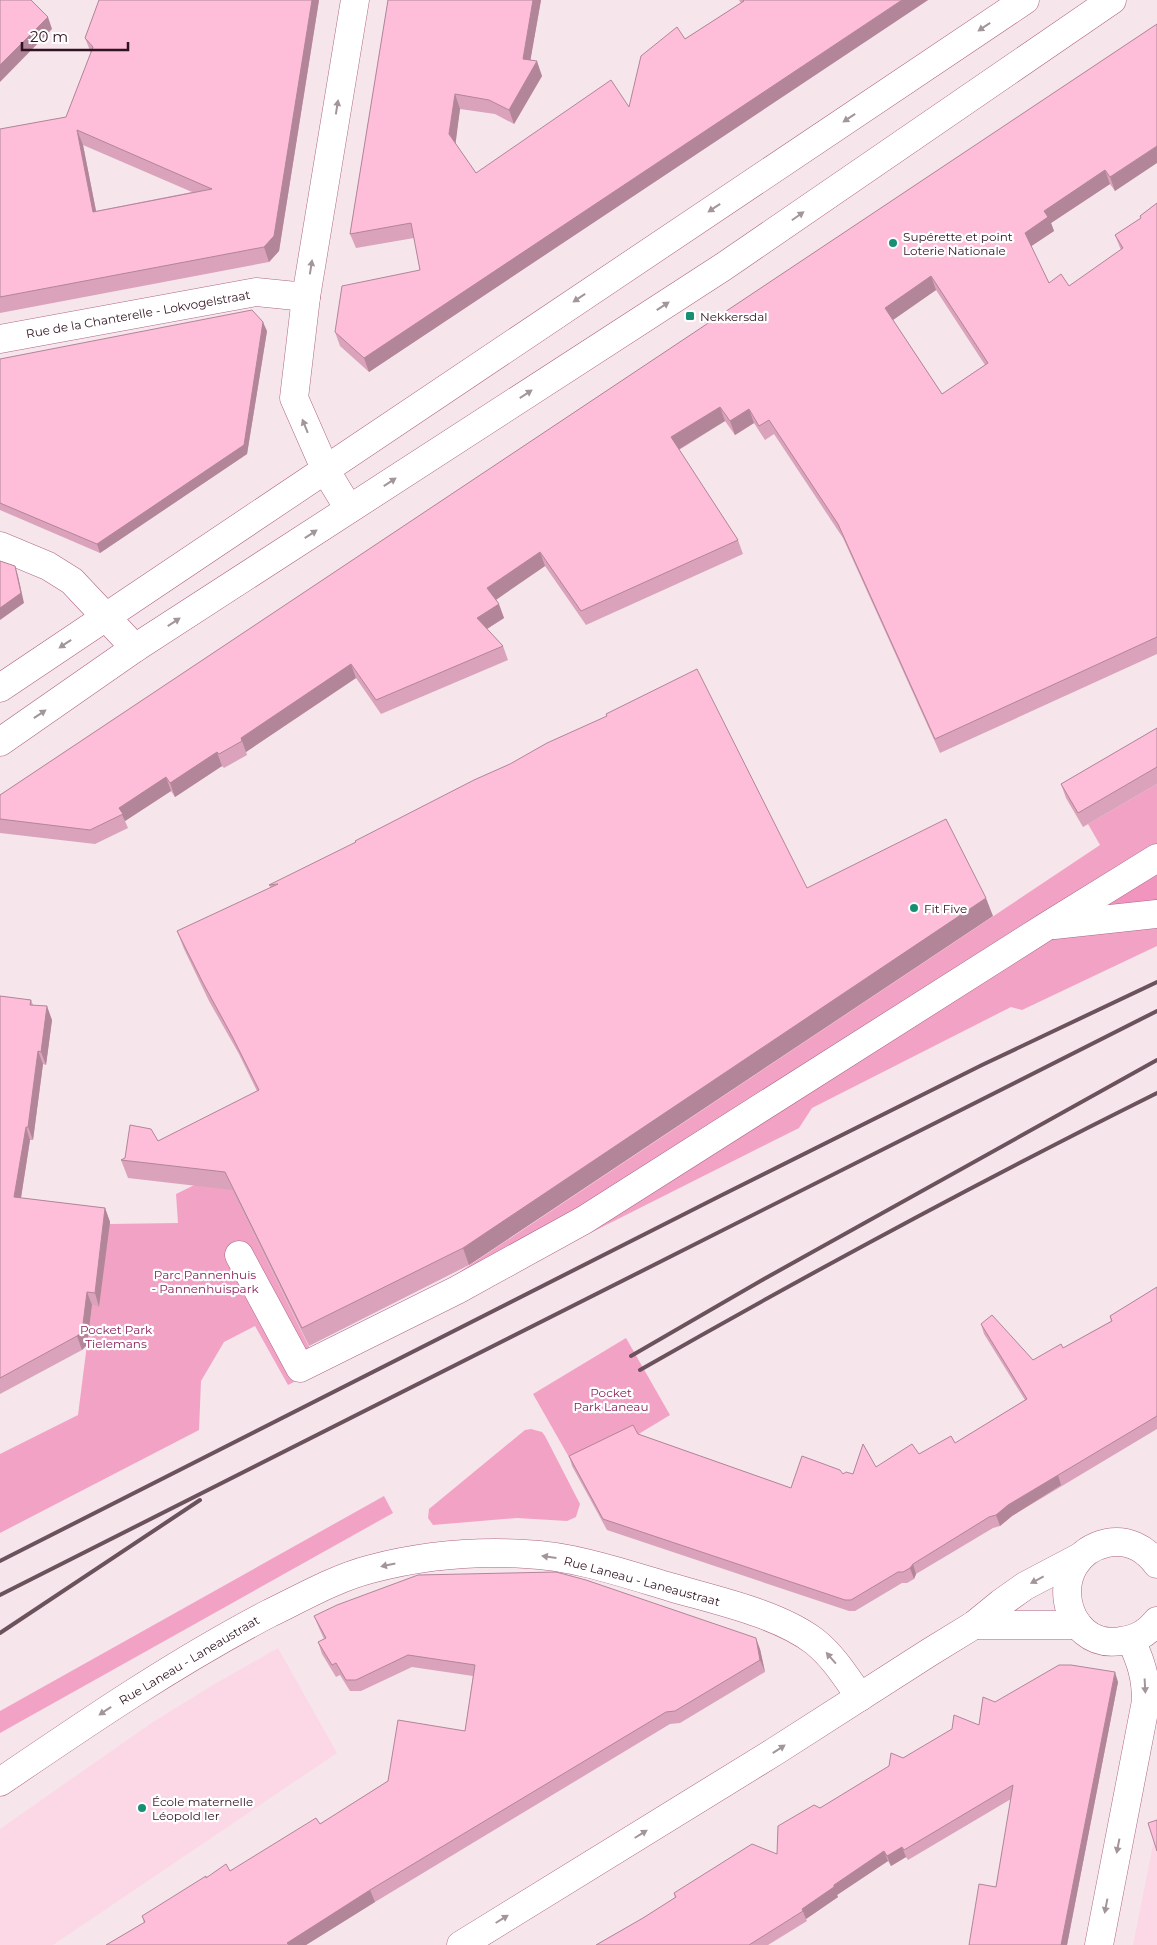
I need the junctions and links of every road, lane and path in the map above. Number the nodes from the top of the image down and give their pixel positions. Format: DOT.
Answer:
graph roads {
  1 [pos="354,0"];
  2 [pos="1025,0"];
  3 [pos="1112,0"];
  4 [pos="306,297"];
  5 [pos="0,339"];
  6 [pos="326,471"];
  7 [pos="349,508"];
  8 [pos="0,546"];
  9 [pos="106,617"];
  10 [pos="135,648"];
  11 [pos="0,688"];
  12 [pos="0,742"];
  13 [pos="1157,858"];
  14 [pos="1157,914"];
  15 [pos="1047,926"];
  16 [pos="239,1255"];
  17 [pos="1155,1555"];
  18 [pos="1080,1557"];
  19 [pos="1157,1622"];
  20 [pos="1078,1624"];
  21 [pos="974,1626"];
  22 [pos="1131,1640"];
  23 [pos="860,1697"];
  24 [pos="0,1782"];
  25 [pos="461,1945"];
  26 [pos="1099,1945"];
  4 -- 1 [label="street, one-way"];
  2 -- 6 [label="street, one-way"];
  7 -- 3 [label="street, one-way"];
  4 -- 5 [label="street, Rue de la Chanterelle - Lokvogelstraat"];
  6 -- 4 [label="street, one-way"];
  6 -- 7 [label="street"];
  6 -- 9 [label="street"];
  10 -- 7 [label="street, one-way"];
  8 -- 9 [label="street"];
  9 -- 10 [label="street"];
  9 -- 11 [label="street, one-way"];
  12 -- 10 [label="street, one-way"];
  13 -- 15 [label="street"];
  14 -- 15 [label="street"];
  15 -- 16 [label="street"];
  17 -- 18 [label="street"];
  18 -- 20 [label="street"];
  18 -- 21 [label="street, one-way"];
  19 -- 22 [label="street"];
  20 -- 21 [label="street"];
  20 -- 22 [label="street"];
  21 -- 23 [label="street"];
  22 -- 26 [label="street, one-way"];
  23 -- 24 [label="street, Rue Laneau - Laneaustraat, one-way"];
  25 -- 23 [label="street, one-way"];
}
